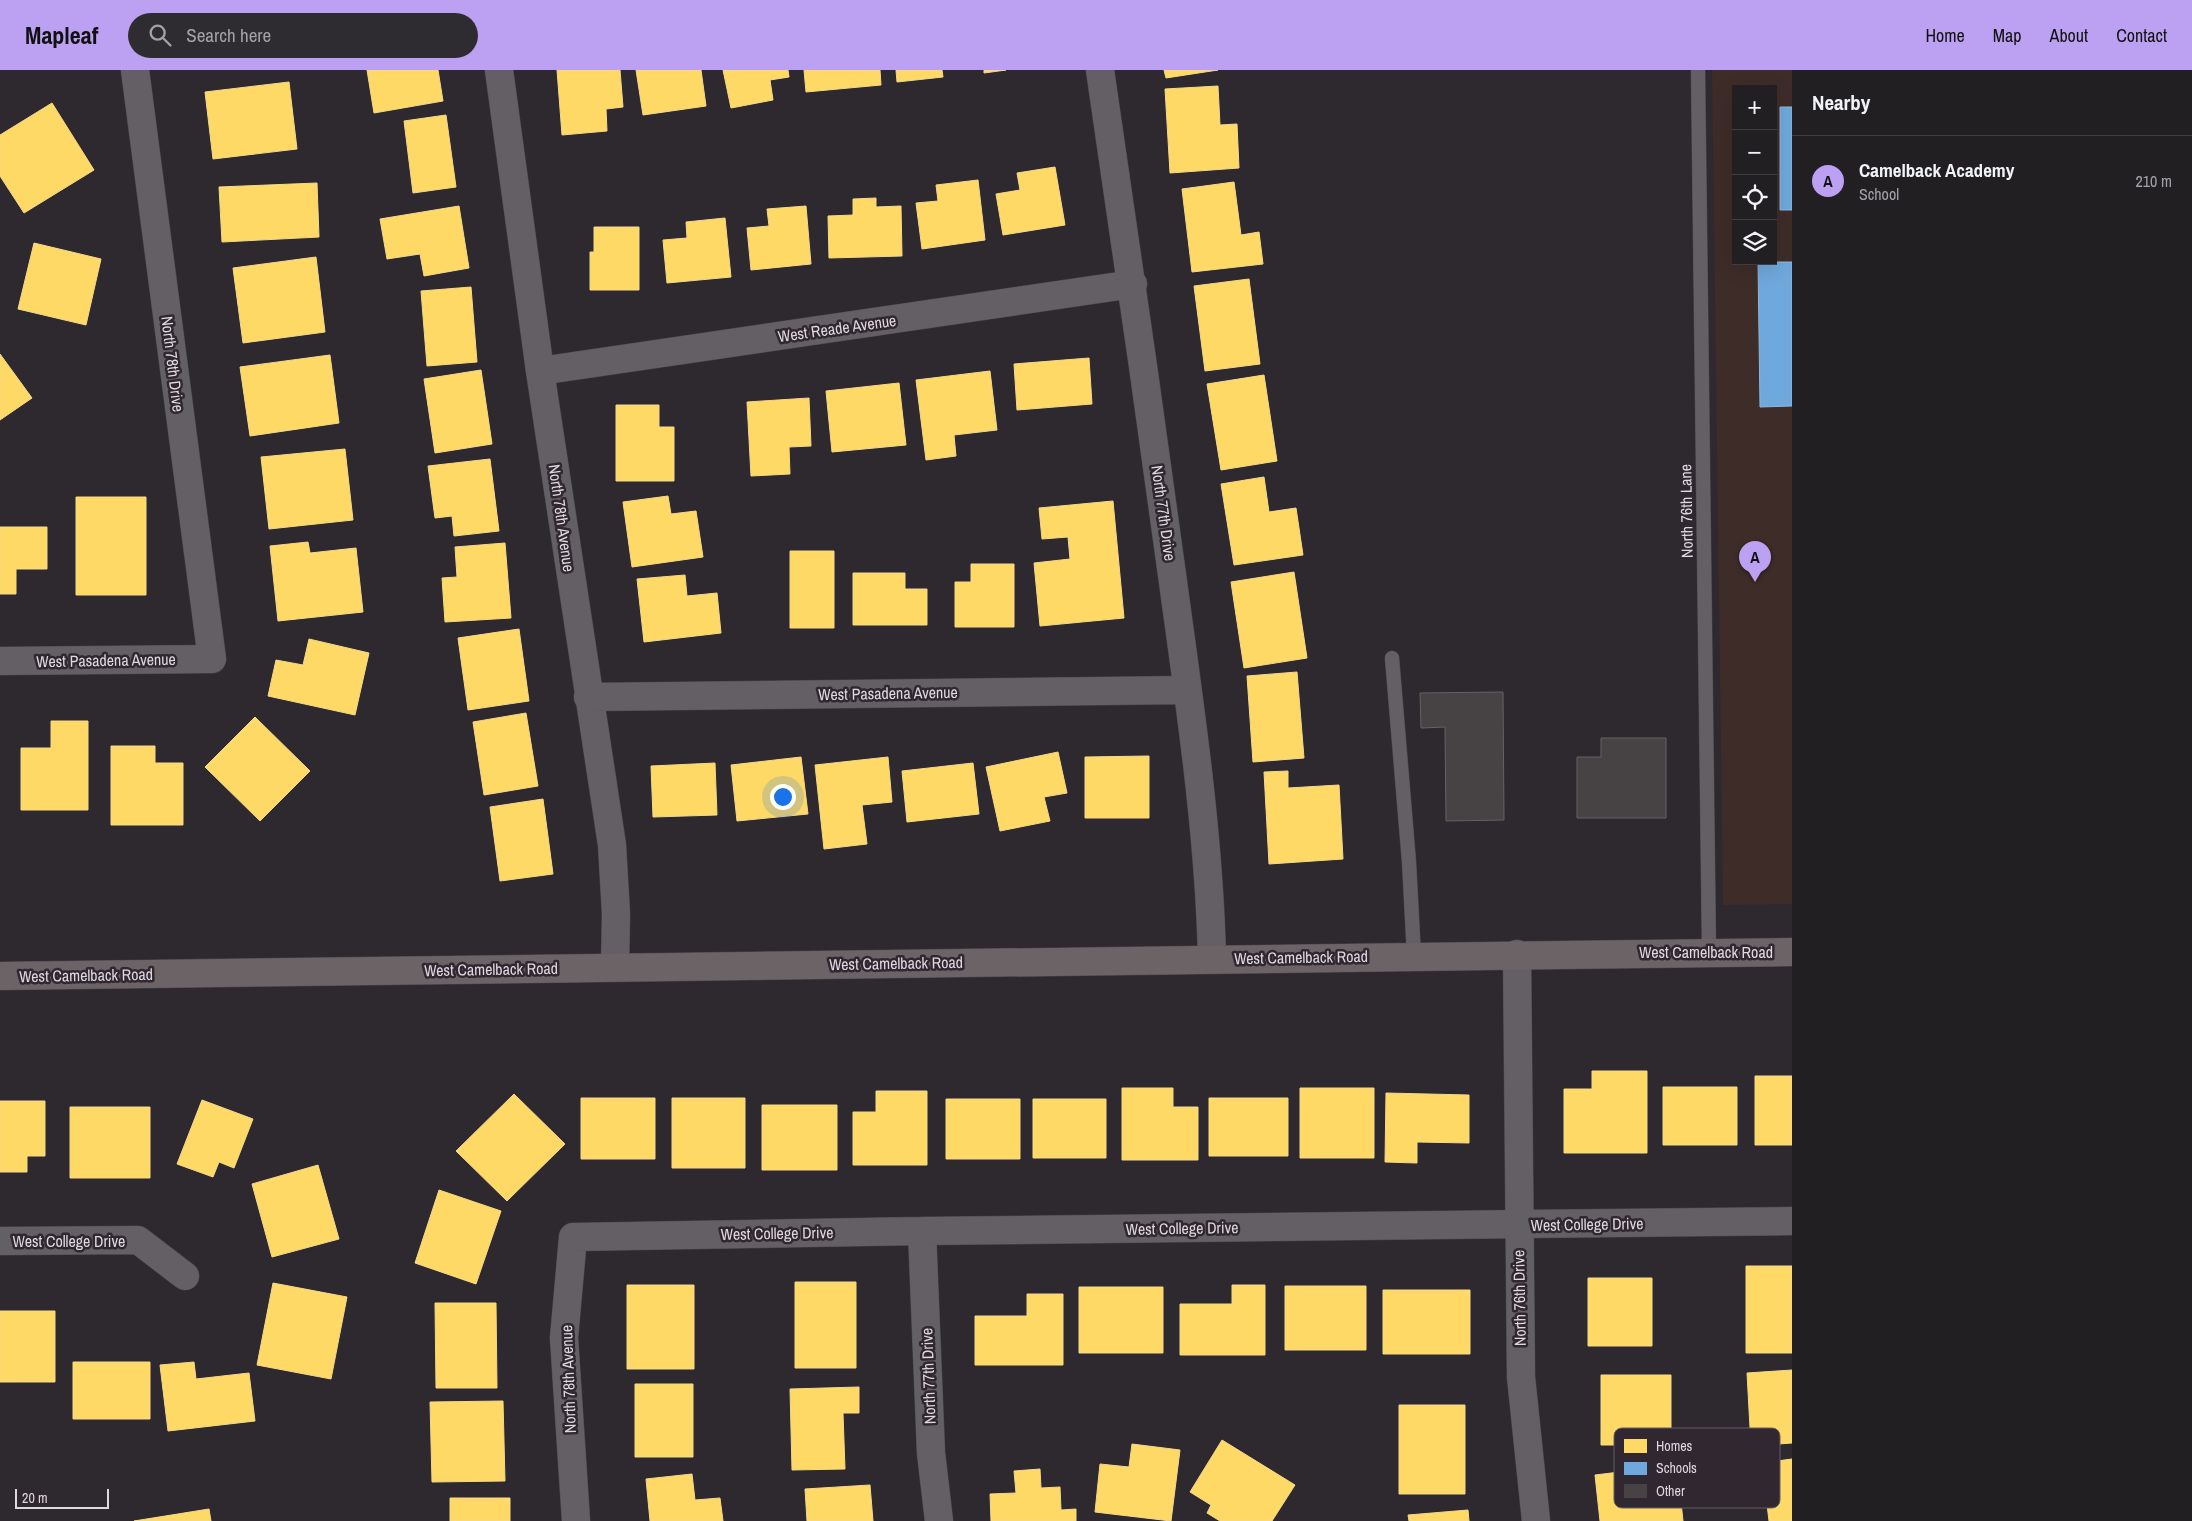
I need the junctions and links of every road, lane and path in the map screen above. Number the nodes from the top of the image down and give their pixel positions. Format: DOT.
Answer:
graph roads {
  1 [pos="135,70"];
  2 [pos="499,70"];
  3 [pos="1100,70"];
  4 [pos="1698,70"];
  5 [pos="1133,284"];
  6 [pos="540,372"];
  7 [pos="212,658"];
  8 [pos="1392,658"];
  9 [pos="0,661"];
  10 [pos="1188,690"];
  11 [pos="588,697"];
  12 [pos="1710,951"];
  13 [pos="1792,952"];
  14 [pos="1517,954"];
  15 [pos="1414,956"];
  16 [pos="1212,958"];
  17 [pos="615,967"];
  18 [pos="0,976"];
  19 [pos="1792,1221"];
  20 [pos="1518,1225"];
  21 [pos="922,1231"];
  22 [pos="573,1237"];
  23 [pos="0,1241"];
  24 [pos="185,1276"];
  25 [pos="576,1521"];
  26 [pos="939,1521"];
  27 [pos="1536,1521"];
  1 -- 7 [label="street, North 78th Drive"];
  2 -- 6 [label="street, North 78th Avenue"];
  3 -- 5 [label="street, North 77th Drive"];
  4 -- 12 [label="lane, North 76th Lane"];
  5 -- 6 [label="street, West Reade Avenue"];
  5 -- 10 [label="street, North 77th Drive"];
  6 -- 11 [label="street, North 78th Avenue"];
  7 -- 9 [label="street, West Pasadena Avenue"];
  8 -- 15 [label="lane"];
  10 -- 11 [label="street, West Pasadena Avenue"];
  10 -- 16 [label="street, North 77th Drive"];
  11 -- 17 [label="street, North 78th Avenue"];
  12 -- 13 [label="main road, West Camelback Road"];
  12 -- 14 [label="main road, West Camelback Road"];
  14 -- 15 [label="main road, West Camelback Road"];
  14 -- 20 [label="street, North 76th Drive"];
  15 -- 16 [label="main road, West Camelback Road"];
  16 -- 17 [label="main road, West Camelback Road"];
  17 -- 18 [label="main road, West Camelback Road"];
  19 -- 20 [label="street, West College Drive"];
  20 -- 21 [label="street, West College Drive"];
  20 -- 27 [label="street, North 76th Drive"];
  21 -- 22 [label="street, West College Drive"];
  21 -- 26 [label="street, North 77th Drive"];
  22 -- 25 [label="street, North 78th Avenue"];
  23 -- 24 [label="street, West College Drive"];
}
